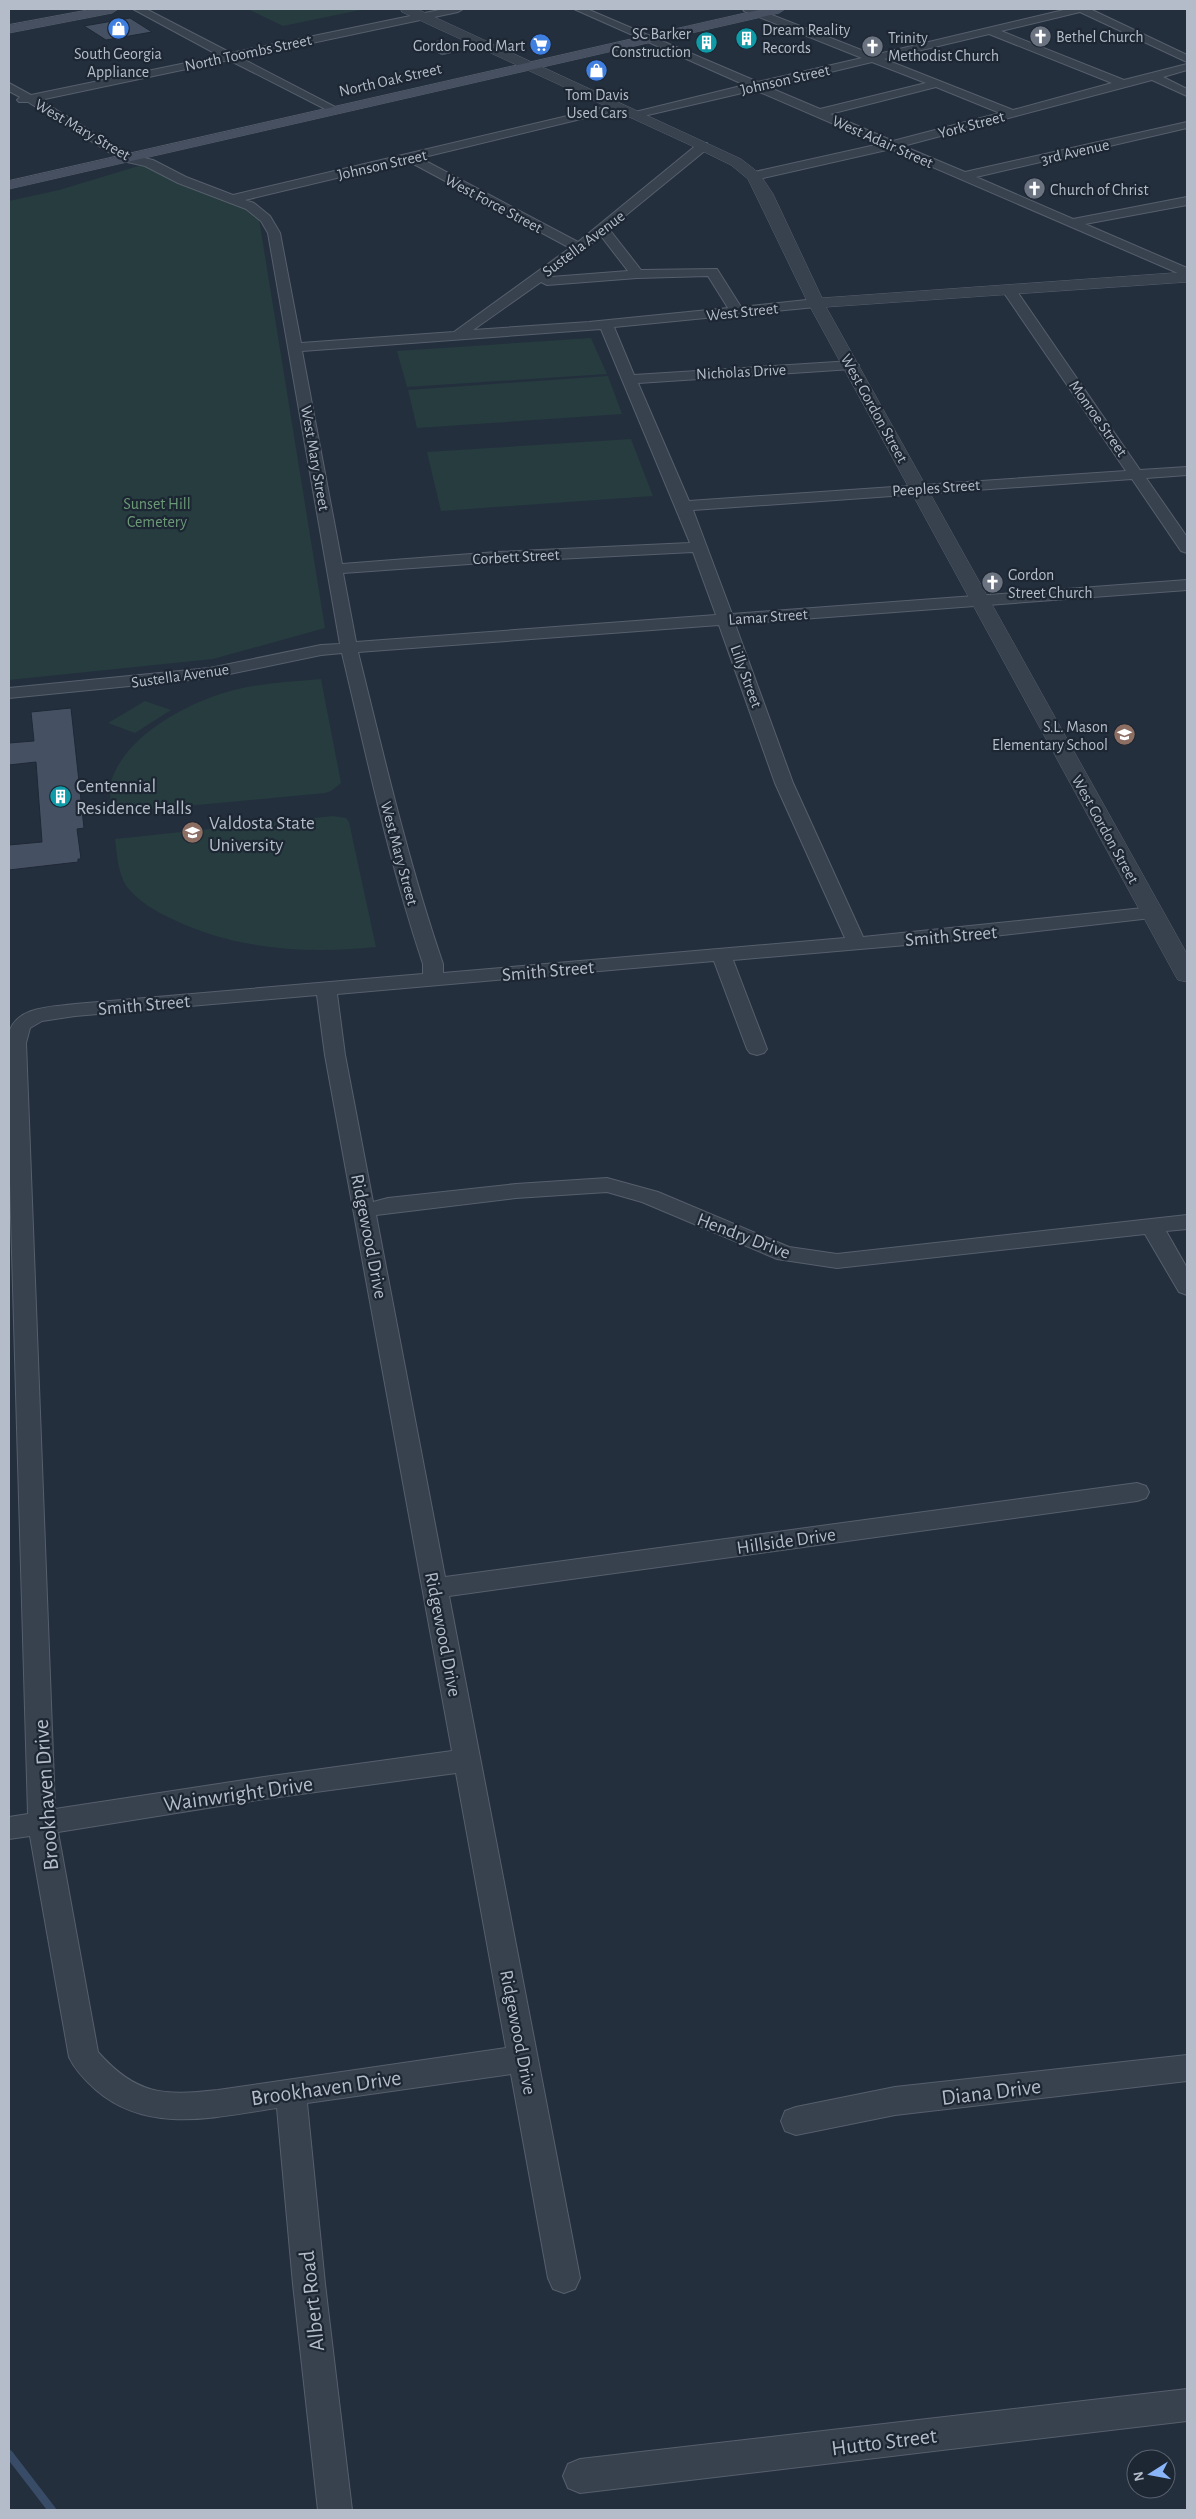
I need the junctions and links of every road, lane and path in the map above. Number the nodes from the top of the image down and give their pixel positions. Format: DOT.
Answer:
graph roads {
  1 [pos="112,9"];
  2 [pos="138,9"];
  3 [pos="458,9"];
  4 [pos="578,9"];
  5 [pos="779,9"];
  6 [pos="1081,9"];
  7 [pos="754,11"];
  8 [pos="415,12"];
  9 [pos="9,29"];
  10 [pos="989,30"];
  11 [pos="647,38"];
  12 [pos="227,56"];
  13 [pos="873,59"];
  14 [pos="1187,59"];
  15 [pos="528,65"];
  16 [pos="1187,67"];
  17 [pos="1153,76"];
  18 [pos="936,84"];
  19 [pos="1123,84"];
  20 [pos="9,86"];
  21 [pos="757,86"];
  22 [pos="1187,94"];
  23 [pos="31,99"];
  24 [pos="9,104"];
  25 [pos="618,107"];
  26 [pos="333,110"];
  27 [pos="819,113"];
  28 [pos="1011,113"];
  29 [pos="635,115"];
  30 [pos="1187,125"];
  31 [pos="892,145"];
  32 [pos="703,146"];
  33 [pos="410,157"];
  34 [pos="127,158"];
  35 [pos="754,176"];
  36 [pos="963,176"];
  37 [pos="9,185"];
  38 [pos="233,199"];
  39 [pos="1187,201"];
  40 [pos="1070,223"];
  41 [pos="602,228"];
  42 [pos="578,248"];
  43 [pos="543,273"];
  44 [pos="1187,273"];
  45 [pos="637,274"];
  46 [pos="1187,277"];
  47 [pos="1009,290"];
  48 [pos="816,303"];
  49 [pos="737,312"];
  50 [pos="606,324"];
  51 [pos="458,335"];
  52 [pos="296,347"];
  53 [pos="852,365"];
  54 [pos="630,379"];
  55 [pos="1187,471"];
  56 [pos="1138,474"];
  57 [pos="918,488"];
  58 [pos="684,506"];
  59 [pos="698,547"];
  60 [pos="1187,548"];
  61 [pos="335,569"];
  62 [pos="1187,585"];
  63 [pos="980,601"];
  64 [pos="725,619"];
  65 [pos="349,648"];
  66 [pos="9,694"];
  67 [pos="1153,912"];
  68 [pos="858,943"];
  69 [pos="721,955"];
  70 [pos="1187,975"];
  71 [pos="433,979"];
  72 [pos="326,989"];
  73 [pos="757,1049"];
  74 [pos="18,1101"];
  75 [pos="365,1211"];
  76 [pos="1187,1222"];
  77 [pos="1152,1226"];
  78 [pos="1187,1287"];
  79 [pos="1137,1492"];
  80 [pos="434,1588"];
  81 [pos="468,1760"];
  82 [pos="42,1823"];
  83 [pos="9,1828"];
  84 [pos="524,2059"];
  85 [pos="1187,2068"];
  86 [pos="291,2092"];
  87 [pos="796,2121"];
  88 [pos="564,2278"];
  89 [pos="1187,2406"];
  90 [pos="580,2476"];
  91 [pos="334,2510"];
  1 -- 9 [label="main road"];
  2 -- 12 [label="street"];
  3 -- 8 [label="street, North Toombs Street"];
  4 -- 11 [label="street, West Adair Street"];
  5 -- 7 [label="main road, North Oak Street"];
  6 -- 10 [label="street, Johnson Street"];
  6 -- 14 [label="street"];
  7 -- 11 [label="main road, North Oak Street"];
  7 -- 13 [label="street"];
  8 -- 12 [label="street, North Toombs Street"];
  8 -- 15 [label="street, West Gordon Street"];
  10 -- 13 [label="street, Johnson Street"];
  10 -- 19 [label="street"];
  11 -- 15 [label="main road, North Oak Street"];
  11 -- 21 [label="street, West Adair Street"];
  12 -- 23 [label="street, North Toombs Street"];
  12 -- 26 [label="street"];
  13 -- 18 [label="street"];
  13 -- 21 [label="street, Johnson Street"];
  15 -- 25 [label="street, West Gordon Street"];
  15 -- 26 [label="main road, North Oak Street"];
  16 -- 17 [label="street, York Street"];
  17 -- 19 [label="street, York Street"];
  17 -- 22 [label="street"];
  18 -- 27 [label="street"];
  18 -- 28 [label="street"];
  19 -- 28 [label="street, York Street"];
  20 -- 23 [label="street, West Mary Street"];
  21 -- 27 [label="street, West Adair Street"];
  21 -- 29 [label="street, Johnson Street"];
  23 -- 24 [label="street, North Toombs Street"];
  23 -- 34 [label="street, West Mary Street"];
  25 -- 29 [label="street, West Gordon Street"];
  25 -- 33 [label="street, Johnson Street"];
  26 -- 34 [label="main road, North Oak Street"];
  27 -- 31 [label="street, West Adair Street"];
  28 -- 31 [label="street, York Street"];
  29 -- 32 [label="street, West Gordon Street"];
  30 -- 36 [label="street, 3rd Avenue"];
  31 -- 35 [label="street, York Street"];
  31 -- 36 [label="street, West Adair Street"];
  32 -- 35 [label="street, West Gordon Street"];
  32 -- 41 [label="street, Sustella Avenue"];
  33 -- 38 [label="street, Johnson Street"];
  33 -- 42 [label="street, West Force Street"];
  34 -- 37 [label="main road, North Oak Street"];
  34 -- 38 [label="street, West Mary Street"];
  35 -- 48 [label="street, West Gordon Street"];
  36 -- 40 [label="street, West Adair Street"];
  38 -- 52 [label="street, West Mary Street"];
  39 -- 40 [label="street"];
  40 -- 44 [label="street, West Adair Street"];
  41 -- 42 [label="street, Sustella Avenue"];
  41 -- 45 [label="street"];
  42 -- 43 [label="street, Sustella Avenue"];
  43 -- 45 [label="street"];
  43 -- 51 [label="street, Sustella Avenue"];
  45 -- 49 [label="street"];
  46 -- 47 [label="street, West Street"];
  47 -- 48 [label="street, West Street"];
  47 -- 56 [label="street, Monroe Street"];
  48 -- 49 [label="street, West Street"];
  48 -- 53 [label="street, West Gordon Street"];
  49 -- 50 [label="street, West Street"];
  50 -- 51 [label="street, West Street"];
  50 -- 54 [label="street, Lilly Street"];
  51 -- 52 [label="street, West Street"];
  52 -- 61 [label="street, West Mary Street"];
  53 -- 54 [label="street, Nicholas Drive"];
  53 -- 57 [label="street, West Gordon Street"];
  54 -- 58 [label="street, Lilly Street"];
  55 -- 56 [label="street, Peeples Street"];
  56 -- 57 [label="street, Peeples Street"];
  56 -- 60 [label="street, Monroe Street"];
  57 -- 58 [label="street, Peeples Street"];
  57 -- 63 [label="street, West Gordon Street"];
  58 -- 59 [label="street, Lilly Street"];
  59 -- 61 [label="street, Corbett Street"];
  59 -- 64 [label="street, Lilly Street"];
  61 -- 65 [label="street, West Mary Street"];
  62 -- 63 [label="street, Lamar Street"];
  63 -- 64 [label="street, Lamar Street"];
  63 -- 67 [label="street, West Gordon Street"];
  64 -- 65 [label="street, Lamar Street"];
  64 -- 68 [label="street, Lilly Street"];
  65 -- 66 [label="street, Sustella Avenue"];
  65 -- 71 [label="street, West Mary Street"];
  67 -- 68 [label="street, Smith Street"];
  67 -- 70 [label="street, West Gordon Street"];
  68 -- 69 [label="street, Smith Street"];
  69 -- 71 [label="street, Smith Street"];
  69 -- 73 [label="street"];
  71 -- 72 [label="street, Smith Street"];
  72 -- 74 [label="street, Smith Street"];
  72 -- 75 [label="street, Ridgewood Drive"];
  74 -- 82 [label="street, Brookhaven Drive"];
  75 -- 77 [label="street, Hendry Drive"];
  75 -- 80 [label="street, Ridgewood Drive"];
  76 -- 77 [label="street, Hendry Drive"];
  77 -- 78 [label="street"];
  79 -- 80 [label="street, Hillside Drive"];
  80 -- 81 [label="street, Ridgewood Drive"];
  81 -- 82 [label="street, Wainwright Drive"];
  81 -- 84 [label="street, Ridgewood Drive"];
  82 -- 83 [label="street, Wainwright Drive"];
  82 -- 86 [label="street, Brookhaven Drive"];
  84 -- 86 [label="street, Brookhaven Drive"];
  84 -- 88 [label="street, Ridgewood Drive"];
  85 -- 87 [label="street, Diana Drive"];
  86 -- 91 [label="street, Albert Road"];
  89 -- 90 [label="street, Hutto Street"];
}
